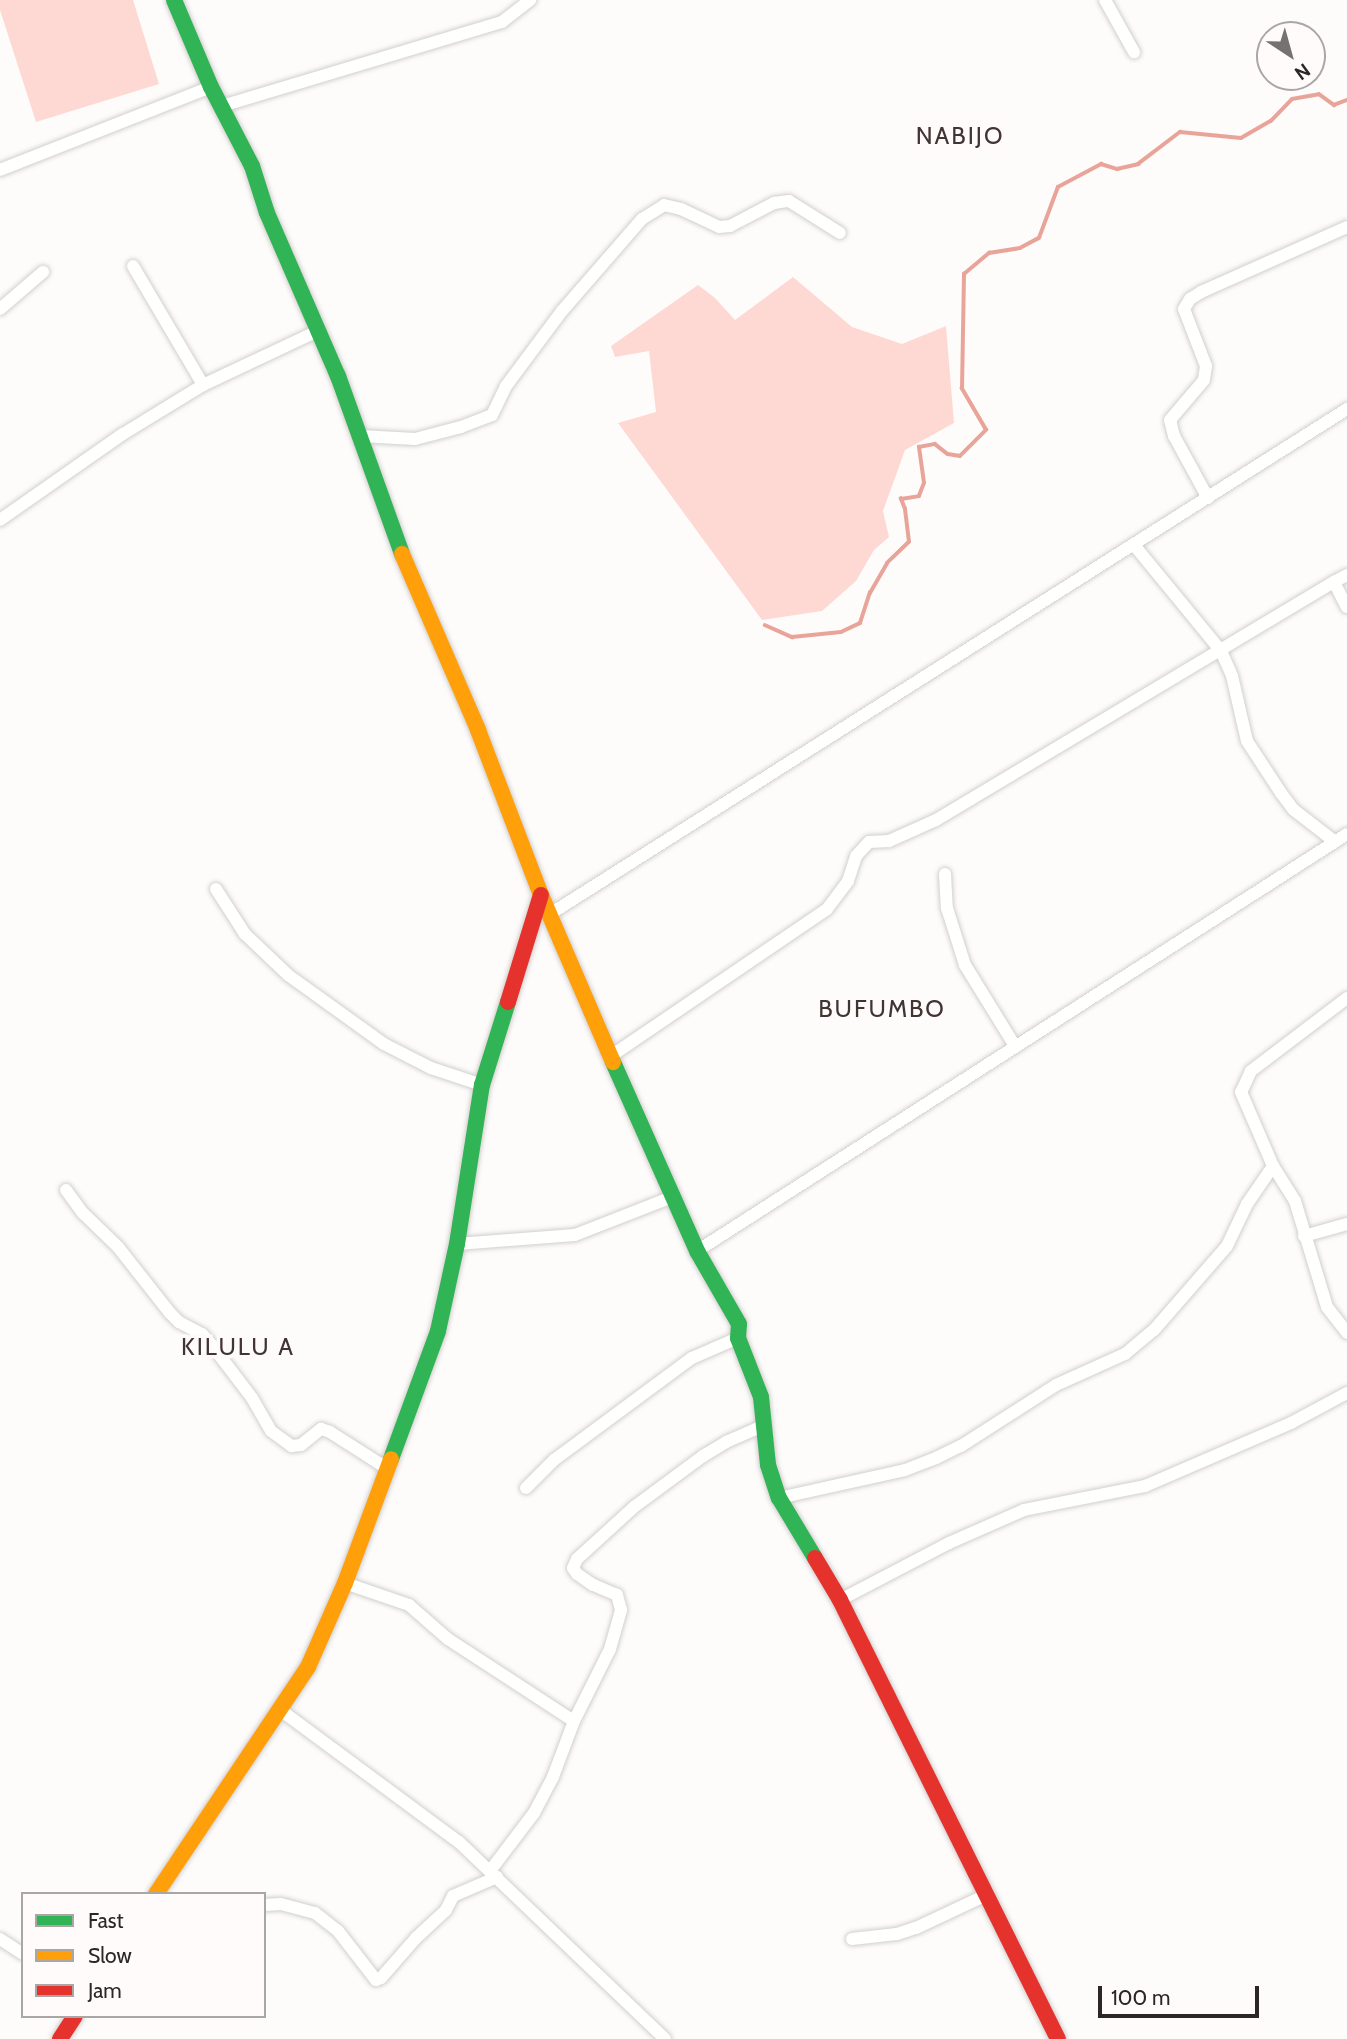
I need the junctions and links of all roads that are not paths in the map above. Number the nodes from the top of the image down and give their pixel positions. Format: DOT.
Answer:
graph roads {
  1 [pos="174,0"];
  2 [pos="530,0"];
  3 [pos="1105,0"];
  4 [pos="1134,52"];
  5 [pos="211,87"];
  6 [pos="222,106"];
  7 [pos="0,170"];
  8 [pos="1347,228"];
  9 [pos="840,233"];
  10 [pos="133,266"];
  11 [pos="43,272"];
  12 [pos="0,309"];
  13 [pos="318,331"];
  14 [pos="203,385"];
  15 [pos="1347,409"];
  16 [pos="360,436"];
  17 [pos="1208,498"];
  18 [pos="0,520"];
  19 [pos="1134,545"];
  20 [pos="1347,575"];
  21 [pos="1334,582"];
  22 [pos="1347,607"];
  23 [pos="1221,651"];
  24 [pos="1347,834"];
  25 [pos="1334,841"];
  26 [pos="945,874"];
  27 [pos="216,889"];
  28 [pos="541,895"];
  29 [pos="550,914"];
  30 [pos="1347,998"];
  31 [pos="1015,1046"];
  32 [pos="611,1056"];
  33 [pos="482,1085"];
  34 [pos="1273,1166"];
  35 [pos="66,1190"];
  36 [pos="672,1197"];
  37 [pos="1347,1224"];
  38 [pos="1304,1236"];
  39 [pos="457,1244"];
  40 [pos="697,1251"];
  41 [pos="1347,1333"];
  42 [pos="738,1338"];
  43 [pos="1347,1393"];
  44 [pos="763,1426"];
  45 [pos="388,1469"];
  46 [pos="526,1488"];
  47 [pos="779,1498"];
  48 [pos="345,1583"];
  49 [pos="840,1600"];
  50 [pos="279,1709"];
  51 [pos="575,1721"];
  52 [pos="494,1874"];
  53 [pos="157,1892"];
  54 [pos="986,1895"];
  55 [pos="266,1905"];
  56 [pos="0,1939"];
  57 [pos="852,1939"];
  58 [pos="21,1953"];
  59 [pos="74,2018"];
  60 [pos="60,2039"];
  61 [pos="665,2039"];
  62 [pos="1058,2039"];
  1 -- 5 [label="street"];
  2 -- 6 [label="street"];
  3 -- 4 [label="street"];
  5 -- 6 [label="street"];
  5 -- 7 [label="street"];
  6 -- 13 [label="street"];
  8 -- 17 [label="street"];
  9 -- 16 [label="street"];
  10 -- 14 [label="street"];
  11 -- 12 [label="street"];
  13 -- 14 [label="street"];
  13 -- 16 [label="street"];
  14 -- 18 [label="street"];
  15 -- 17 [label="street"];
  16 -- 28 [label="street"];
  17 -- 19 [label="street"];
  19 -- 23 [label="street"];
  19 -- 29 [label="street"];
  20 -- 21 [label="street"];
  21 -- 22 [label="street"];
  21 -- 23 [label="street"];
  23 -- 25 [label="street"];
  23 -- 32 [label="street"];
  24 -- 25 [label="street"];
  25 -- 31 [label="street"];
  26 -- 31 [label="street"];
  27 -- 33 [label="street"];
  28 -- 29 [label="street"];
  28 -- 33 [label="street"];
  29 -- 32 [label="street"];
  30 -- 34 [label="street"];
  31 -- 40 [label="street"];
  32 -- 36 [label="street"];
  33 -- 39 [label="street"];
  34 -- 38 [label="street"];
  34 -- 47 [label="street"];
  35 -- 45 [label="street"];
  36 -- 39 [label="street"];
  36 -- 40 [label="street"];
  37 -- 38 [label="street"];
  38 -- 41 [label="street"];
  39 -- 45 [label="street"];
  40 -- 42 [label="street"];
  42 -- 44 [label="street"];
  42 -- 46 [label="street"];
  43 -- 49 [label="street"];
  44 -- 47 [label="street"];
  44 -- 51 [label="street"];
  45 -- 48 [label="street"];
  47 -- 49 [label="street"];
  48 -- 50 [label="street"];
  48 -- 51 [label="street"];
  49 -- 54 [label="street"];
  50 -- 52 [label="street"];
  50 -- 53 [label="street"];
  51 -- 52 [label="street"];
  52 -- 55 [label="street"];
  52 -- 61 [label="street"];
  54 -- 57 [label="street"];
  54 -- 62 [label="street"];
  56 -- 58 [label="street"];
  59 -- 60 [label="street"];
}
